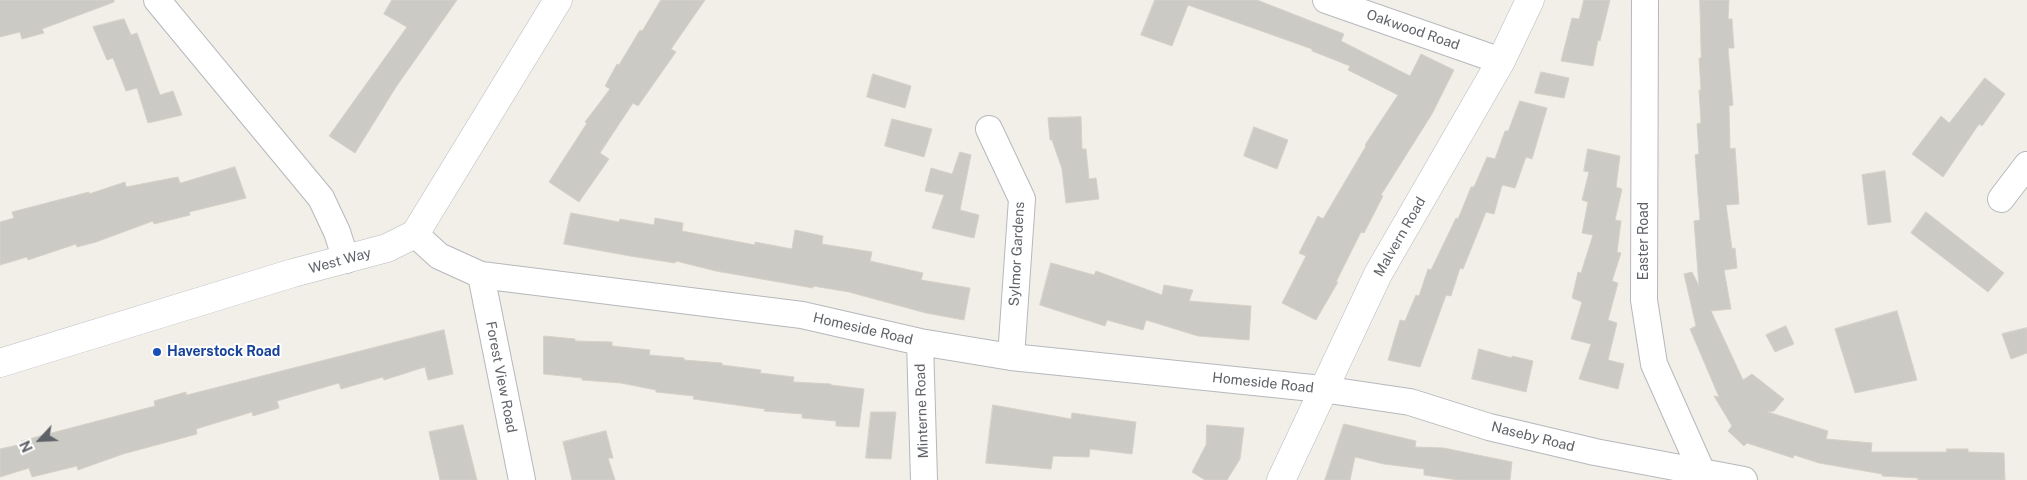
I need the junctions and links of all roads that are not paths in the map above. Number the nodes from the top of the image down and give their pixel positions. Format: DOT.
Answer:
graph roads {
  1 [pos="158,0"];
  2 [pos="558,0"];
  3 [pos="1326,0"];
  4 [pos="1530,0"];
  5 [pos="1645,0"];
  6 [pos="1501,60"];
  7 [pos="989,129"];
  8 [pos="2027,165"];
  9 [pos="2001,199"];
  10 [pos="416,234"];
  11 [pos="346,260"];
  12 [pos="481,275"];
  13 [pos="920,342"];
  14 [pos="1011,357"];
  15 [pos="0,363"];
  16 [pos="1322,389"];
  17 [pos="1702,472"];
  18 [pos="522,480"];
  19 [pos="924,480"];
  20 [pos="1281,480"];
  21 [pos="1744,480"];
  1 -- 11 [label="street"];
  2 -- 10 [label="street"];
  3 -- 6 [label="street, Oakwood Road"];
  4 -- 6 [label="street, Malvern Road"];
  5 -- 17 [label="street, Easter Road"];
  6 -- 16 [label="street, Malvern Road"];
  7 -- 14 [label="street, Sylmor Gardens"];
  8 -- 9 [label="street"];
  10 -- 11 [label="street, West Way"];
  10 -- 12 [label="street, Homeside Road"];
  11 -- 15 [label="street, West Way"];
  12 -- 13 [label="street, Homeside Road"];
  12 -- 18 [label="street, Forest View Road"];
  13 -- 14 [label="street, Homeside Road"];
  13 -- 19 [label="street, Minterne Road"];
  14 -- 16 [label="street, Homeside Road"];
  16 -- 17 [label="street, Naseby Road"];
  16 -- 20 [label="street, Malvern Road"];
  17 -- 21 [label="street, Naseby Road"];
}
